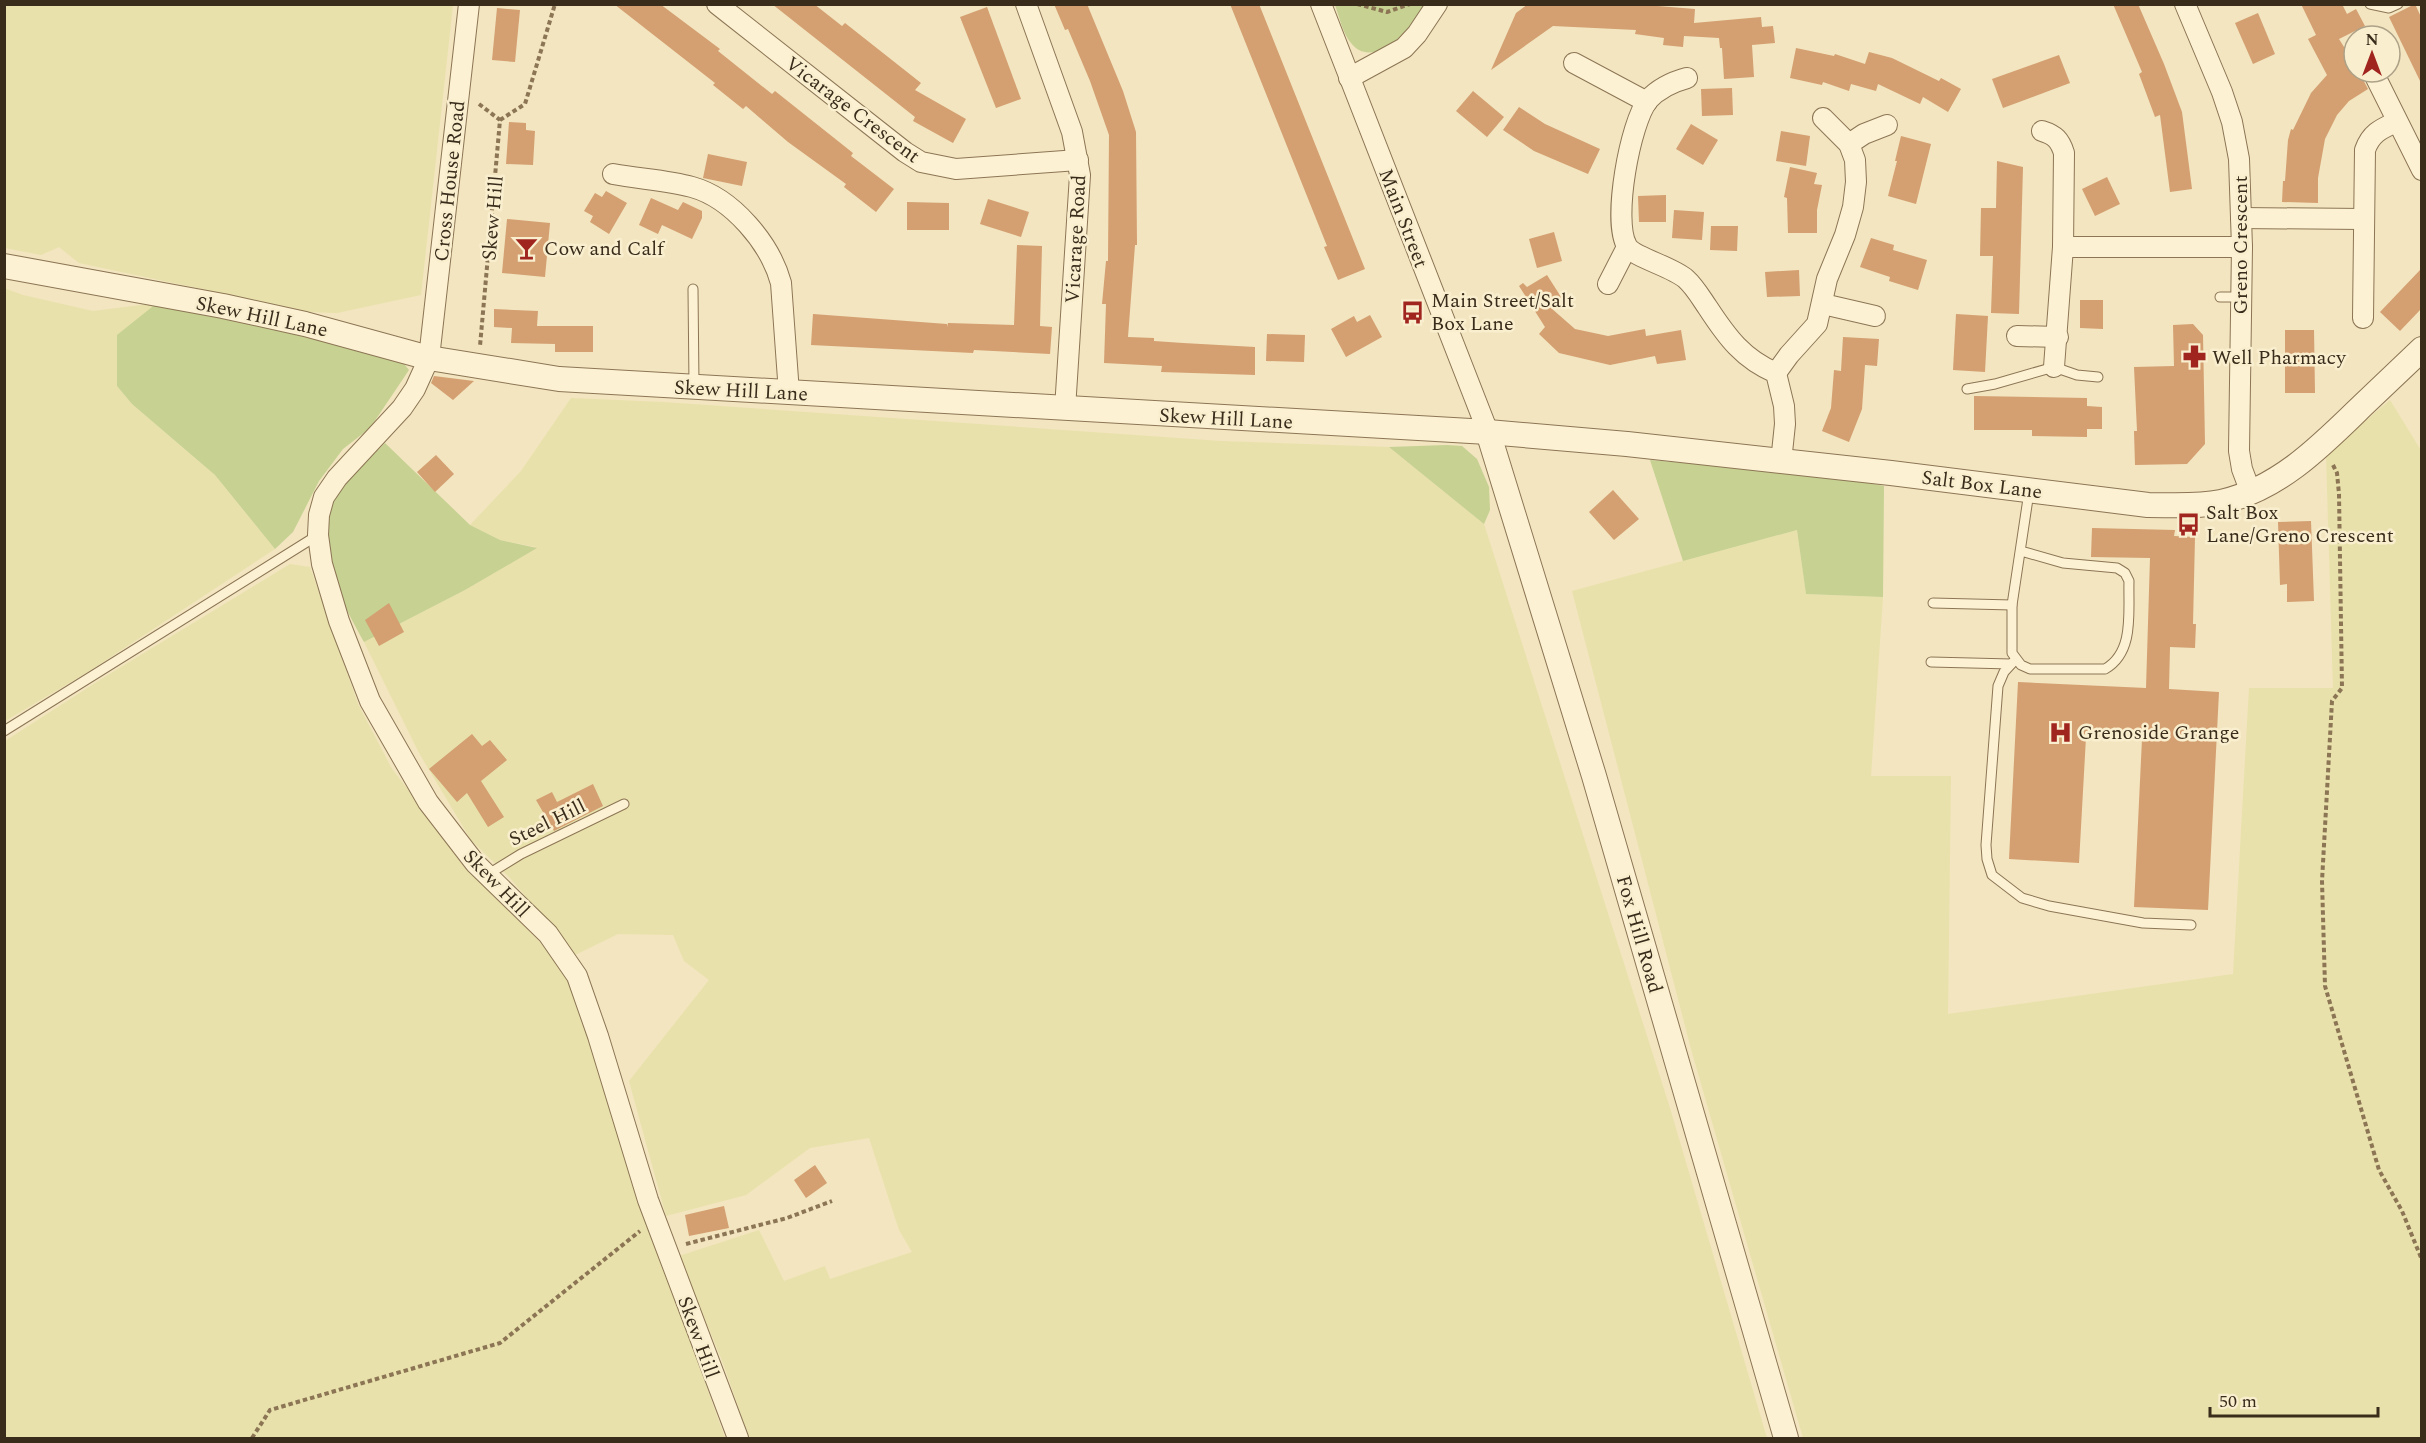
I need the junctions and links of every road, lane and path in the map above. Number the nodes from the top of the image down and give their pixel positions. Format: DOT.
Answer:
graph roads {
  1 [pos="469,4"];
  2 [pos="555,4"];
  3 [pos="717,4"];
  4 [pos="1026,4"];
  5 [pos="1321,4"];
  6 [pos="1357,4"];
  7 [pos="1410,4"];
  8 [pos="1437,4"];
  9 [pos="2185,4"];
  10 [pos="2370,4"];
  11 [pos="2398,4"];
  12 [pos="1574,63"];
  13 [pos="1349,78"];
  14 [pos="1687,78"];
  15 [pos="2379,84"];
  16 [pos="459,89"];
  17 [pos="1647,102"];
  18 [pos="1823,118"];
  19 [pos="500,120"];
  20 [pos="2396,122"];
  21 [pos="1887,125"];
  22 [pos="2042,131"];
  23 [pos="1850,144"];
  24 [pos="1078,160"];
  25 [pos="2421,170"];
  26 [pos="613,174"];
  27 [pos="2241,218"];
  28 [pos="2363,219"];
  29 [pos="1627,247"];
  30 [pos="2063,247"];
  31 [pos="2242,247"];
  32 [pos="4,266"];
  33 [pos="1608,284"];
  34 [pos="693,289"];
  35 [pos="2220,297"];
  36 [pos="2241,297"];
  37 [pos="1823,304"];
  38 [pos="1875,316"];
  39 [pos="2363,318"];
  40 [pos="2017,336"];
  41 [pos="2058,337"];
  42 [pos="2421,349"];
  43 [pos="429,358"];
  44 [pos="478,367"];
  45 [pos="2054,367"];
  46 [pos="1776,373"];
  47 [pos="2098,377"];
  48 [pos="694,387"];
  49 [pos="1967,389"];
  50 [pos="789,393"];
  51 [pos="1065,410"];
  52 [pos="1488,432"];
  53 [pos="2322,446"];
  54 [pos="1781,462"];
  55 [pos="2030,490"];
  56 [pos="2251,493"];
  57 [pos="318,535"];
  58 [pos="2021,551"];
  59 [pos="1933,603"];
  60 [pos="2012,605"];
  61 [pos="1931,662"];
  62 [pos="2013,662"];
  63 [pos="4,731"];
  64 [pos="624,804"];
  65 [pos="487,875"];
  66 [pos="2191,925"];
  67 [pos="832,1202"];
  68 [pos="656,1222"];
  69 [pos="666,1250"];
  70 [pos="2421,1260"];
  71 [pos="252,1438"];
  72 [pos="738,1438"];
  73 [pos="1786,1438"];
  1 -- 16 [label="street, Cross House Road"];
  2 -- 19 [label="path"];
  3 -- 24 [label="street, Vicarage Crescent"];
  4 -- 24 [label="street, Vicarage Road"];
  5 -- 13 [label="street, Main Street"];
  6 -- 7 [label="path"];
  8 -- 13 [label="street"];
  9 -- 27 [label="street, Greno Crescent"];
  10 -- 11 [label="lane"];
  12 -- 17 [label="street"];
  13 -- 52 [label="street, Main Street"];
  14 -- 17 [label="street"];
  15 -- 20 [label="street"];
  16 -- 19 [label="path"];
  16 -- 43 [label="street, Cross House Road"];
  17 -- 29 [label="street"];
  18 -- 23 [label="street"];
  19 -- 44 [label="path, Skew Hill"];
  20 -- 25 [label="street"];
  20 -- 28 [label="street"];
  21 -- 23 [label="street"];
  22 -- 30 [label="street"];
  23 -- 37 [label="street"];
  24 -- 51 [label="street, Vicarage Road"];
  26 -- 50 [label="street"];
  27 -- 28 [label="street"];
  27 -- 31 [label="street, Greno Crescent"];
  28 -- 39 [label="street"];
  29 -- 33 [label="street"];
  29 -- 46 [label="street"];
  30 -- 31 [label="street"];
  30 -- 41 [label="street"];
  31 -- 36 [label="street, Greno Crescent"];
  32 -- 43 [label="street, Skew Hill Lane"];
  34 -- 48 [label="lane"];
  35 -- 36 [label="lane"];
  36 -- 56 [label="street, Greno Crescent"];
  37 -- 38 [label="street"];
  37 -- 46 [label="street"];
  40 -- 41 [label="street"];
  41 -- 45 [label="street"];
  42 -- 53 [label="street, Salt Box Lane"];
  43 -- 44 [label="street, Skew Hill Lane"];
  43 -- 57 [label="street, Skew Hill"];
  44 -- 48 [label="street, Skew Hill Lane"];
  45 -- 47 [label="lane"];
  45 -- 49 [label="lane"];
  46 -- 54 [label="street"];
  48 -- 50 [label="street, Skew Hill Lane"];
  50 -- 51 [label="street, Skew Hill Lane"];
  51 -- 52 [label="street, Skew Hill Lane"];
  52 -- 54 [label="street, Salt Box Lane"];
  52 -- 73 [label="street, Fox Hill Road"];
  53 -- 56 [label="street, Salt Box Lane"];
  53 -- 70 [label="path"];
  54 -- 55 [label="street, Salt Box Lane"];
  55 -- 56 [label="street, Salt Box Lane"];
  55 -- 58 [label="lane"];
  57 -- 63 [label="lane"];
  57 -- 65 [label="street, Skew Hill"];
  58 -- 60 [label="lane"];
  58 -- 62 [label="lane"];
  59 -- 60 [label="lane"];
  60 -- 62 [label="lane"];
  61 -- 62 [label="lane"];
  62 -- 66 [label="lane"];
  64 -- 65 [label="lane, Steel Hill"];
  65 -- 68 [label="street, Skew Hill"];
  67 -- 69 [label="path"];
  68 -- 69 [label="street, Skew Hill"];
  68 -- 71 [label="path"];
  69 -- 72 [label="street, Skew Hill"];
}
